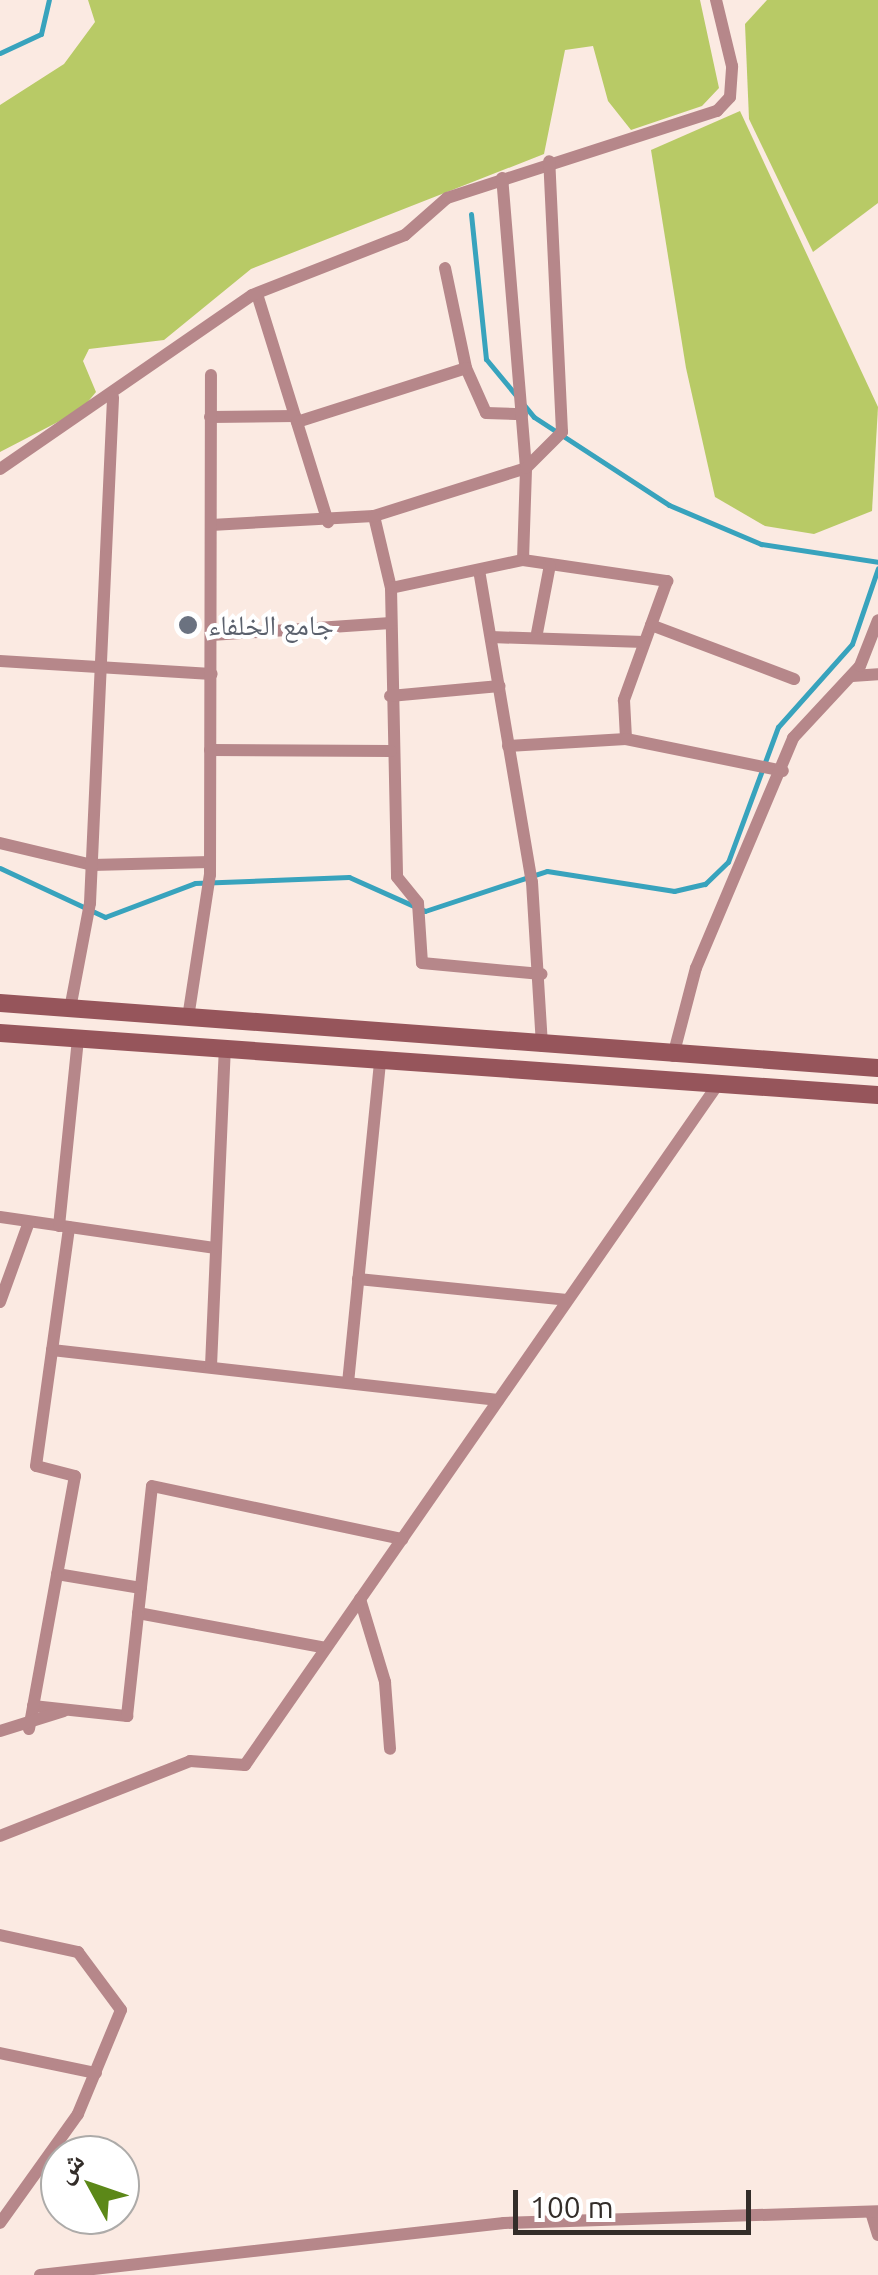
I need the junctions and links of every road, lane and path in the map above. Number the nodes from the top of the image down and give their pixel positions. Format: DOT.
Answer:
graph roads {
  1 [pos="716,0"];
  2 [pos="549,162"];
  3 [pos="502,178"];
  4 [pos="445,268"];
  5 [pos="258,294"];
  6 [pos="466,368"];
  7 [pos="210,375"];
  8 [pos="113,398"];
  9 [pos="522,414"];
  10 [pos="210,416"];
  11 [pos="296,419"];
  12 [pos="526,468"];
  13 [pos="0,469"];
  14 [pos="374,516"];
  15 [pos="328,522"];
  16 [pos="211,525"];
  17 [pos="523,560"];
  18 [pos="550,566"];
  19 [pos="479,570"];
  20 [pos="391,588"];
  21 [pos="878,620"];
  22 [pos="391,623"];
  23 [pos="651,625"];
  24 [pos="537,634"];
  25 [pos="210,636"];
  26 [pos="492,637"];
  27 [pos="644,642"];
  28 [pos="0,661"];
  29 [pos="101,667"];
  30 [pos="212,674"];
  31 [pos="878,674"];
  32 [pos="852,676"];
  33 [pos="794,680"];
  34 [pos="500,686"];
  35 [pos="390,696"];
  36 [pos="626,740"];
  37 [pos="508,746"];
  38 [pos="210,750"];
  39 [pos="391,751"];
  40 [pos="780,770"];
  41 [pos="0,843"];
  42 [pos="92,864"];
  43 [pos="210,868"];
  44 [pos="541,974"];
  45 [pos="0,1003"];
  46 [pos="70,1008"];
  47 [pos="188,1018"];
  48 [pos="0,1034"];
  49 [pos="78,1039"];
  50 [pos="458,1039"];
  51 [pos="495,1042"];
  52 [pos="542,1046"];
  53 [pos="225,1050"];
  54 [pos="673,1056"];
  55 [pos="380,1063"];
  56 [pos="878,1068"];
  57 [pos="456,1069"];
  58 [pos="491,1072"];
  59 [pos="716,1087"];
  60 [pos="878,1095"];
  61 [pos="0,1217"];
  62 [pos="29,1222"];
  63 [pos="64,1226"];
  64 [pos="216,1248"];
  65 [pos="358,1279"];
  66 [pos="568,1300"];
  67 [pos="0,1302"];
  68 [pos="52,1350"];
  69 [pos="211,1366"];
  70 [pos="348,1383"];
  71 [pos="498,1400"];
  72 [pos="402,1539"];
  73 [pos="57,1574"];
  74 [pos="141,1588"];
  75 [pos="360,1599"];
  76 [pos="138,1613"];
  77 [pos="326,1648"];
  78 [pos="32,1706"];
  79 [pos="66,1710"];
  80 [pos="29,1728"];
  81 [pos="0,1731"];
  82 [pos="390,1749"];
  83 [pos="0,1836"];
  84 [pos="0,1935"];
  85 [pos="0,2053"];
  86 [pos="96,2073"];
  87 [pos="0,2194"];
  88 [pos="16,2200"];
  89 [pos="875,2211"];
  90 [pos="0,2222"];
  91 [pos="878,2235"];
  92 [pos="40,2275"];
  1 -- 2 [label="street"];
  2 -- 3 [label="street"];
  2 -- 12 [label="street"];
  3 -- 5 [label="street"];
  3 -- 9 [label="street"];
  4 -- 6 [label="street"];
  5 -- 8 [label="street"];
  5 -- 11 [label="street"];
  6 -- 9 [label="street"];
  6 -- 11 [label="street"];
  7 -- 10 [label="street"];
  8 -- 13 [label="street"];
  8 -- 29 [label="street"];
  9 -- 12 [label="street"];
  10 -- 11 [label="street"];
  10 -- 16 [label="street"];
  11 -- 15 [label="street"];
  12 -- 14 [label="street"];
  12 -- 17 [label="street"];
  14 -- 15 [label="street"];
  14 -- 20 [label="street"];
  15 -- 16 [label="street"];
  16 -- 25 [label="street"];
  17 -- 18 [label="street"];
  17 -- 19 [label="street"];
  18 -- 23 [label="street"];
  18 -- 24 [label="street"];
  19 -- 20 [label="street"];
  19 -- 26 [label="street"];
  20 -- 22 [label="street"];
  21 -- 32 [label="street"];
  22 -- 25 [label="street"];
  22 -- 35 [label="street"];
  23 -- 27 [label="street"];
  23 -- 33 [label="street"];
  24 -- 26 [label="street"];
  24 -- 27 [label="street"];
  25 -- 30 [label="street"];
  26 -- 34 [label="street"];
  27 -- 36 [label="street"];
  28 -- 29 [label="street"];
  29 -- 30 [label="street"];
  29 -- 42 [label="street"];
  30 -- 38 [label="street"];
  31 -- 32 [label="street"];
  32 -- 40 [label="street"];
  34 -- 35 [label="street"];
  34 -- 37 [label="street"];
  35 -- 39 [label="street"];
  36 -- 37 [label="street"];
  36 -- 40 [label="street"];
  37 -- 44 [label="street"];
  38 -- 39 [label="street"];
  38 -- 43 [label="street"];
  39 -- 44 [label="street"];
  40 -- 54 [label="street"];
  41 -- 42 [label="street"];
  42 -- 43 [label="street"];
  42 -- 46 [label="street"];
  43 -- 47 [label="street"];
  44 -- 52 [label="street"];
  45 -- 46 [label="main road"];
  46 -- 47 [label="main road"];
  47 -- 50 [label="main road"];
  48 -- 49 [label="main road"];
  49 -- 53 [label="main road"];
  49 -- 63 [label="street"];
  50 -- 51 [label="main road"];
  50 -- 57 [label="main road"];
  51 -- 52 [label="main road"];
  51 -- 58 [label="main road"];
  52 -- 54 [label="main road"];
  53 -- 55 [label="main road"];
  53 -- 64 [label="street"];
  54 -- 56 [label="main road"];
  55 -- 57 [label="main road"];
  55 -- 65 [label="street"];
  57 -- 58 [label="main road"];
  58 -- 59 [label="main road"];
  59 -- 60 [label="main road"];
  59 -- 66 [label="street"];
  61 -- 62 [label="street"];
  62 -- 63 [label="street"];
  62 -- 67 [label="street"];
  63 -- 64 [label="street"];
  63 -- 68 [label="street"];
  64 -- 69 [label="street"];
  65 -- 66 [label="street"];
  65 -- 70 [label="street"];
  66 -- 71 [label="street"];
  68 -- 69 [label="street"];
  68 -- 73 [label="street"];
  69 -- 70 [label="street"];
  70 -- 71 [label="street"];
  71 -- 72 [label="street"];
  72 -- 74 [label="street"];
  72 -- 75 [label="street"];
  73 -- 74 [label="street"];
  73 -- 78 [label="street"];
  74 -- 76 [label="street"];
  75 -- 77 [label="street"];
  75 -- 82 [label="street"];
  76 -- 77 [label="street"];
  76 -- 79 [label="street"];
  77 -- 83 [label="street"];
  78 -- 79 [label="street"];
  78 -- 80 [label="street"];
  79 -- 80 [label="street"];
  80 -- 81 [label="street"];
  84 -- 86 [label="street"];
  85 -- 86 [label="street"];
  86 -- 88 [label="street"];
  87 -- 88 [label="street"];
  88 -- 90 [label="street"];
  89 -- 91 [label="street"];
  89 -- 92 [label="street"];
}
